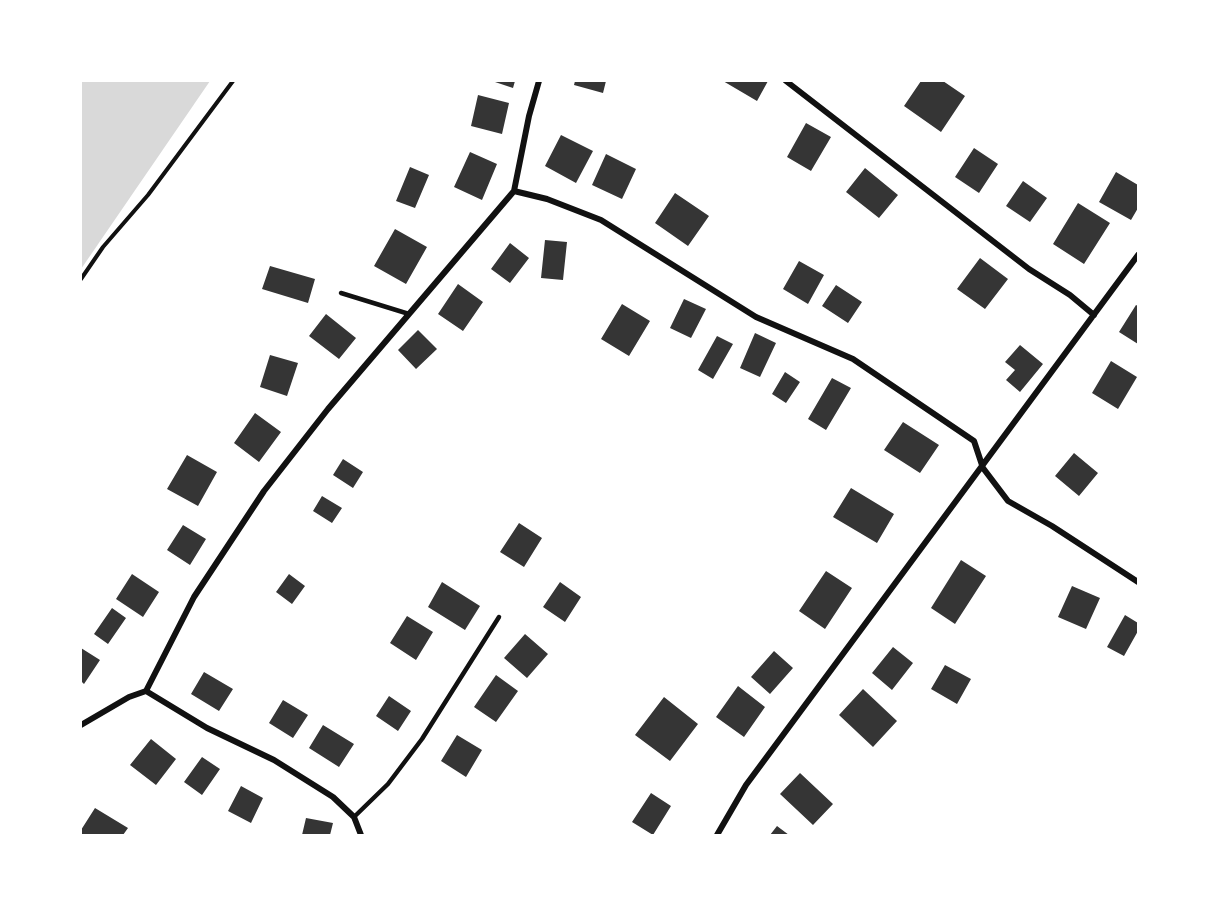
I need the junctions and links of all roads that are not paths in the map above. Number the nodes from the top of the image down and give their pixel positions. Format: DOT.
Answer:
graph roads {
  1 [pos="539,81"];
  2 [pos="786,81"];
  3 [pos="514,191"];
  4 [pos="1138,255"];
  5 [pos="341,293"];
  6 [pos="409,314"];
  7 [pos="1094,315"];
  8 [pos="982,468"];
  9 [pos="1138,582"];
  10 [pos="499,618"];
  11 [pos="146,691"];
  12 [pos="81,725"];
  13 [pos="354,817"];
  14 [pos="361,835"];
  15 [pos="717,835"];
  1 -- 3 [label="street"];
  2 -- 7 [label="street"];
  3 -- 6 [label="street"];
  3 -- 8 [label="street"];
  4 -- 7 [label="street"];
  5 -- 6 [label="lane"];
  6 -- 11 [label="street"];
  7 -- 8 [label="street"];
  8 -- 9 [label="street"];
  8 -- 15 [label="street"];
  10 -- 13 [label="lane"];
  11 -- 12 [label="street"];
  11 -- 13 [label="street"];
  13 -- 14 [label="street"];
}
